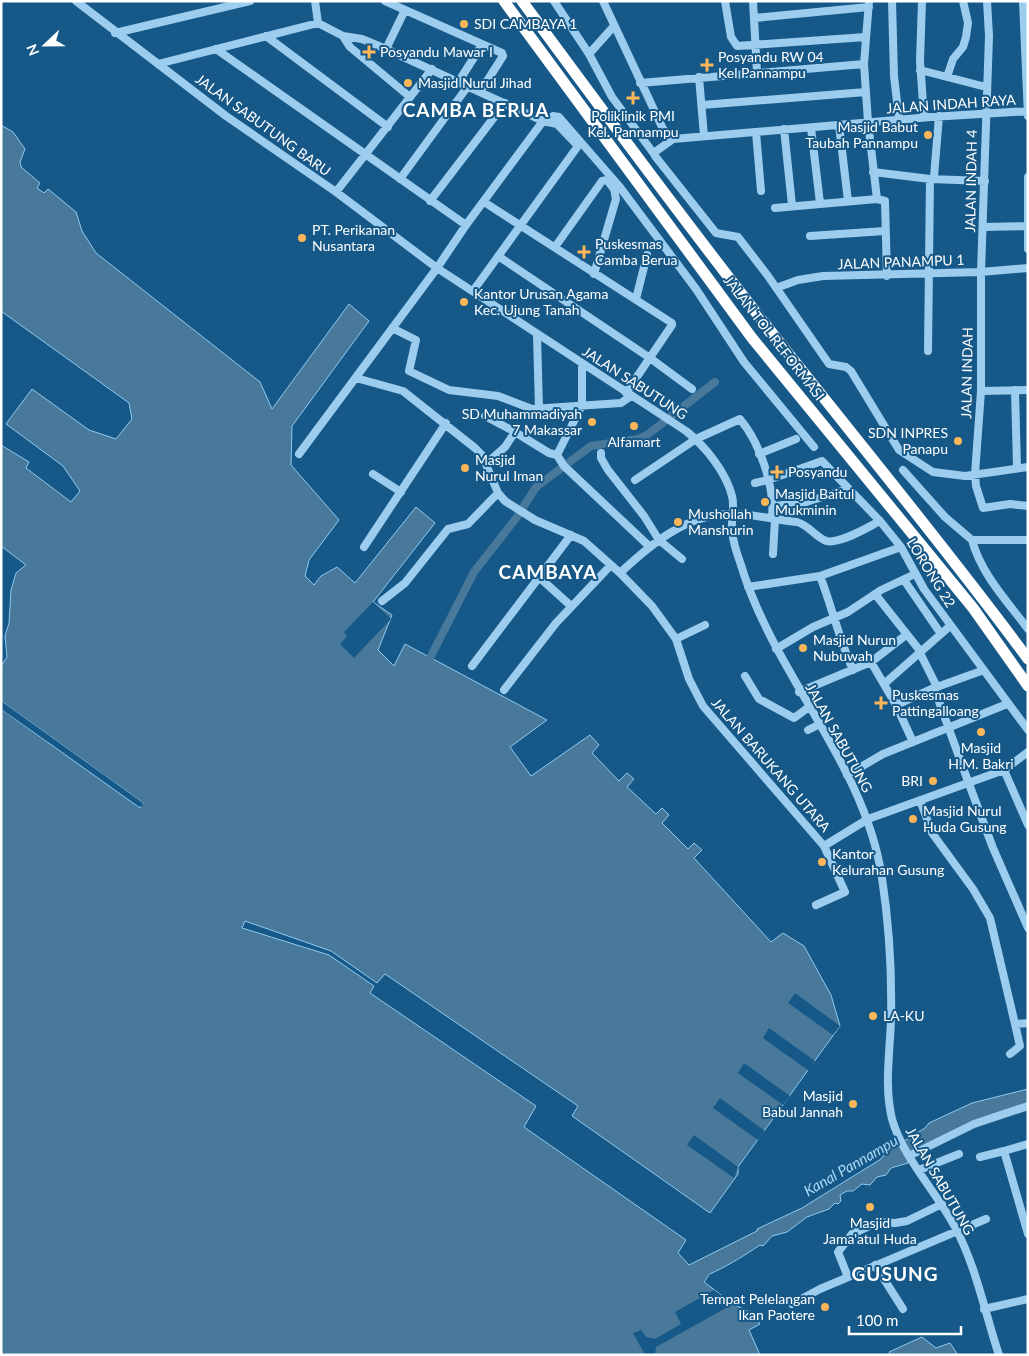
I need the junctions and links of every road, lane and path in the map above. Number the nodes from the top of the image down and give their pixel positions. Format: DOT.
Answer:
graph roads {
  1 [pos="76,1"];
  2 [pos="250,1"];
  3 [pos="315,1"];
  4 [pos="385,1"];
  5 [pos="496,1"];
  6 [pos="504,1"];
  7 [pos="522,1"];
  8 [pos="554,1"];
  9 [pos="603,1"];
  10 [pos="753,1"];
  11 [pos="892,1"];
  12 [pos="922,1"];
  13 [pos="964,1"];
  14 [pos="987,1"];
  15 [pos="1023,1"];
  16 [pos="727,2"];
  17 [pos="869,4"];
  18 [pos="405,10"];
  19 [pos="755,18"];
  20 [pos="318,22"];
  21 [pos="614,26"];
  22 [pos="115,33"];
  23 [pos="266,36"];
  24 [pos="343,36"];
  25 [pos="866,37"];
  26 [pos="755,44"];
  27 [pos="480,48"];
  28 [pos="216,49"];
  29 [pos="386,49"];
  30 [pos="589,54"];
  31 [pos="158,64"];
  32 [pos="864,64"];
  33 [pos="432,69"];
  34 [pos="920,70"];
  35 [pos="757,72"];
  36 [pos="947,77"];
  37 [pos="699,78"];
  38 [pos="459,81"];
  39 [pos="640,83"];
  40 [pos="468,86"];
  41 [pos="986,87"];
  42 [pos="480,92"];
  43 [pos="866,92"];
  44 [pos="410,97"];
  45 [pos="505,103"];
  46 [pos="702,105"];
  47 [pos="1028,111"];
  48 [pos="985,114"];
  49 [pos="939,116"];
  50 [pos="1028,116"];
  51 [pos="924,117"];
  52 [pos="899,119"];
  53 [pos="545,121"];
  54 [pos="868,122"];
  55 [pos="839,125"];
  56 [pos="388,127"];
  57 [pos="811,128"];
  58 [pos="784,130"];
  59 [pos="756,132"];
  60 [pos="704,136"];
  61 [pos="673,139"];
  62 [pos="613,149"];
  63 [pos="654,154"];
  64 [pos="367,156"];
  65 [pos="873,172"];
  66 [pos="1028,177"];
  67 [pos="932,178"];
  68 [pos="400,180"];
  69 [pos="985,181"];
  70 [pos="1027,189"];
  71 [pos="761,191"];
  72 [pos="336,192"];
  73 [pos="877,199"];
  74 [pos="430,201"];
  75 [pos="848,201"];
  76 [pos="484,202"];
  77 [pos="820,203"];
  78 [pos="792,205"];
  79 [pos="775,208"];
  80 [pos="466,225"];
  81 [pos="520,225"];
  82 [pos="1027,226"];
  83 [pos="983,227"];
  84 [pos="885,231"];
  85 [pos="810,236"];
  86 [pos="555,247"];
  87 [pos="1028,249"];
  88 [pos="647,255"];
  89 [pos="498,256"];
  90 [pos="438,268"];
  91 [pos="1028,268"];
  92 [pos="981,272"];
  93 [pos="594,274"];
  94 [pos="929,274"];
  95 [pos="887,276"];
  96 [pos="776,288"];
  97 [pos="473,291"];
  98 [pos="636,299"];
  99 [pos="392,328"];
  100 [pos="537,334"];
  101 [pos="928,351"];
  102 [pos="650,358"];
  103 [pos="582,364"];
  104 [pos="356,378"];
  105 [pos="692,389"];
  106 [pos="1015,390"];
  107 [pos="1028,390"];
  108 [pos="981,391"];
  109 [pos="628,395"];
  110 [pos="582,405"];
  111 [pos="539,409"];
  112 [pos="485,416"];
  113 [pos="446,423"];
  114 [pos="515,432"];
  115 [pos="696,439"];
  116 [pos="796,439"];
  117 [pos="814,447"];
  118 [pos="601,453"];
  119 [pos="299,454"];
  120 [pos="759,454"];
  121 [pos="557,455"];
  122 [pos="486,464"];
  123 [pos="1028,467"];
  124 [pos="1018,468"];
  125 [pos="765,470"];
  126 [pos="903,470"];
  127 [pos="756,473"];
  128 [pos="374,474"];
  129 [pos="975,474"];
  130 [pos="635,480"];
  131 [pos="768,480"];
  132 [pos="755,483"];
  133 [pos="848,489"];
  134 [pos="401,492"];
  135 [pos="498,493"];
  136 [pos="773,506"];
  137 [pos="1028,506"];
  138 [pos="733,514"];
  139 [pos="776,519"];
  140 [pos="880,521"];
  141 [pos="571,535"];
  142 [pos="659,540"];
  143 [pos="972,540"];
  144 [pos="1028,540"];
  145 [pos="649,546"];
  146 [pos="364,547"];
  147 [pos="901,547"];
  148 [pos="773,554"];
  149 [pos="682,559"];
  150 [pos="611,565"];
  151 [pos="620,573"];
  152 [pos="915,574"];
  153 [pos="820,576"];
  154 [pos="540,578"];
  155 [pos="904,580"];
  156 [pos="748,586"];
  157 [pos="875,594"];
  158 [pos="382,601"];
  159 [pos="571,606"];
  160 [pos="835,617"];
  161 [pos="705,625"];
  162 [pos="950,626"];
  163 [pos="1028,629"];
  164 [pos="941,634"];
  165 [pos="906,635"];
  166 [pos="676,639"];
  167 [pos="776,649"];
  168 [pos="920,652"];
  169 [pos="1028,659"];
  170 [pos="872,662"];
  171 [pos="472,666"];
  172 [pos="853,670"];
  173 [pos="984,670"];
  174 [pos="745,676"];
  175 [pos="884,684"];
  176 [pos="1028,686"];
  177 [pos="936,688"];
  178 [pos="504,690"];
  179 [pos="799,692"];
  180 [pos="896,704"];
  181 [pos="1006,704"];
  182 [pos="809,707"];
  183 [pos="820,724"];
  184 [pos="950,727"];
  185 [pos="808,730"];
  186 [pos="1028,730"];
  187 [pos="913,742"];
  188 [pos="1028,752"];
  189 [pos="1004,770"];
  190 [pos="847,775"];
  191 [pos="969,784"];
  192 [pos="920,800"];
  193 [pos="868,819"];
  194 [pos="1028,824"];
  195 [pos="824,846"];
  196 [pos="816,906"];
  197 [pos="1028,928"];
  198 [pos="1028,1023"];
  199 [pos="1015,1024"];
  200 [pos="1010,1054"];
  201 [pos="1028,1106"];
  202 [pos="1028,1144"];
  203 [pos="1004,1151"];
  204 [pos="959,1154"];
  205 [pos="909,1155"];
  206 [pos="980,1156"];
  207 [pos="919,1170"];
  208 [pos="942,1204"];
  209 [pos="986,1218"];
  210 [pos="956,1229"];
  211 [pos="1028,1234"];
  212 [pos="875,1265"];
  213 [pos="848,1276"];
  214 [pos="1028,1299"];
  215 [pos="792,1304"];
  216 [pos="903,1309"];
  217 [pos="984,1309"];
  218 [pos="999,1355"];
  1 -- 22 [label="street, JALAN SABUTUNG BARU"];
  2 -- 22 [label="street"];
  3 -- 20 [label="street"];
  4 -- 18 [label="street"];
  5 -- 62 [label="highway"];
  6 -- 62 [label="highway, JALAN TOL REFORMASI"];
  7 -- 169 [label="highway, JALAN TOL REFORMASI"];
  8 -- 30 [label="street"];
  9 -- 21 [label="street"];
  10 -- 19 [label="street"];
  11 -- 52 [label="street"];
  12 -- 34 [label="street"];
  13 -- 36 [label="street"];
  14 -- 41 [label="street, JALAN INDAH 4"];
  15 -- 47 [label="street"];
  16 -- 26 [label="street"];
  17 -- 19 [label="street"];
  17 -- 25 [label="street"];
  18 -- 29 [label="street"];
  18 -- 42 [label="street"];
  19 -- 26 [label="street"];
  20 -- 23 [label="street"];
  20 -- 24 [label="street"];
  21 -- 30 [label="street"];
  21 -- 39 [label="street"];
  22 -- 31 [label="street, JALAN SABUTUNG BARU"];
  23 -- 28 [label="street"];
  23 -- 56 [label="street"];
  24 -- 29 [label="street"];
  24 -- 44 [label="street"];
  25 -- 26 [label="street"];
  25 -- 32 [label="street"];
  26 -- 35 [label="street"];
  27 -- 38 [label="street"];
  28 -- 31 [label="street"];
  28 -- 64 [label="street"];
  29 -- 33 [label="street"];
  30 -- 63 [label="street"];
  31 -- 72 [label="street, JALAN SABUTUNG BARU"];
  32 -- 35 [label="street"];
  32 -- 43 [label="street"];
  33 -- 38 [label="street"];
  33 -- 44 [label="street"];
  34 -- 36 [label="street"];
  34 -- 51 [label="street"];
  35 -- 37 [label="street"];
  36 -- 41 [label="street"];
  37 -- 39 [label="street"];
  37 -- 46 [label="street"];
  38 -- 40 [label="street"];
  39 -- 61 [label="street"];
  40 -- 42 [label="street"];
  40 -- 68 [label="street"];
  41 -- 48 [label="street, JALAN INDAH 4"];
  42 -- 45 [label="street"];
  43 -- 46 [label="street"];
  43 -- 54 [label="street"];
  44 -- 56 [label="street"];
  45 -- 53 [label="street"];
  45 -- 74 [label="street"];
  46 -- 60 [label="street"];
  47 -- 48 [label="street, JALAN INDAH RAYA"];
  47 -- 50 [label="street"];
  48 -- 49 [label="street, JALAN INDAH RAYA"];
  48 -- 69 [label="street, JALAN INDAH 4"];
  49 -- 51 [label="street, JALAN INDAH RAYA"];
  49 -- 67 [label="street"];
  51 -- 52 [label="street, JALAN INDAH RAYA"];
  52 -- 54 [label="street, JALAN INDAH RAYA"];
  53 -- 76 [label="street"];
  53 -- 81 [label="street"];
  53 -- 117 [label="street"];
  54 -- 55 [label="street, JALAN INDAH RAYA"];
  54 -- 65 [label="street"];
  55 -- 57 [label="street, JALAN INDAH RAYA"];
  55 -- 75 [label="street"];
  56 -- 64 [label="street"];
  57 -- 58 [label="street, JALAN INDAH RAYA"];
  57 -- 77 [label="street"];
  58 -- 59 [label="street, JALAN INDAH RAYA"];
  58 -- 78 [label="street"];
  59 -- 60 [label="street, JALAN INDAH RAYA"];
  59 -- 71 [label="street"];
  60 -- 61 [label="street, JALAN INDAH RAYA"];
  61 -- 63 [label="street"];
  62 -- 176 [label="highway, JALAN TOL REFORMASI"];
  63 -- 96 [label="street"];
  64 -- 68 [label="street"];
  64 -- 72 [label="street"];
  65 -- 67 [label="street"];
  65 -- 73 [label="street"];
  66 -- 70 [label="street"];
  67 -- 69 [label="street"];
  67 -- 94 [label="street"];
  68 -- 74 [label="street"];
  69 -- 83 [label="street, JALAN INDAH 4"];
  70 -- 82 [label="street"];
  72 -- 90 [label="street, JALAN SABUTUNG BARU"];
  73 -- 75 [label="street"];
  73 -- 84 [label="street"];
  74 -- 80 [label="street"];
  75 -- 77 [label="street"];
  76 -- 80 [label="street"];
  76 -- 81 [label="street"];
  77 -- 78 [label="street"];
  78 -- 79 [label="street"];
  80 -- 90 [label="street"];
  81 -- 86 [label="street"];
  81 -- 89 [label="street"];
  82 -- 83 [label="street"];
  82 -- 87 [label="street"];
  83 -- 92 [label="street, JALAN INDAH 4"];
  84 -- 85 [label="street"];
  84 -- 95 [label="street"];
  86 -- 93 [label="street"];
  86 -- 93 [label="street"];
  88 -- 98 [label="street"];
  89 -- 97 [label="street"];
  89 -- 102 [label="street"];
  90 -- 97 [label="street, JALAN SABUTUNG"];
  90 -- 99 [label="street"];
  91 -- 92 [label="street, JALAN PANAMPU 1"];
  92 -- 94 [label="street, JALAN PANAMPU 1"];
  92 -- 108 [label="street, JALAN INDAH"];
  93 -- 98 [label="street"];
  94 -- 95 [label="street, JALAN PANAMPU 1"];
  94 -- 101 [label="street"];
  95 -- 96 [label="street, JALAN PANAMPU 1"];
  96 -- 129 [label="street"];
  97 -- 100 [label="street, JALAN SABUTUNG"];
  98 -- 102 [label="street"];
  99 -- 104 [label="street"];
  99 -- 111 [label="street"];
  100 -- 103 [label="street, JALAN SABUTUNG"];
  100 -- 111 [label="street"];
  102 -- 105 [label="street"];
  102 -- 109 [label="street"];
  103 -- 109 [label="street, JALAN SABUTUNG"];
  103 -- 110 [label="street"];
  104 -- 113 [label="street, JALAN BARUKANG UTARA"];
  104 -- 119 [label="street"];
  106 -- 107 [label="street"];
  106 -- 108 [label="street"];
  106 -- 124 [label="street"];
  108 -- 129 [label="street, JALAN INDAH"];
  109 -- 110 [label="street"];
  109 -- 115 [label="street, JALAN SABUTUNG"];
  110 -- 111 [label="street"];
  110 -- 121 [label="street"];
  112 -- 114 [label="street"];
  113 -- 122 [label="street, JALAN BARUKANG UTARA"];
  113 -- 134 [label="street"];
  114 -- 121 [label="street"];
  114 -- 122 [label="street"];
  115 -- 120 [label="street"];
  115 -- 130 [label="street"];
  115 -- 138 [label="street, JALAN SABUTUNG"];
  116 -- 120 [label="street"];
  118 -- 142 [label="street"];
  120 -- 125 [label="street"];
  121 -- 145 [label="street"];
  122 -- 135 [label="street, JALAN BARUKANG UTARA"];
  123 -- 124 [label="street"];
  124 -- 129 [label="street"];
  125 -- 127 [label="street"];
  125 -- 131 [label="street"];
  126 -- 143 [label="street"];
  128 -- 134 [label="street"];
  129 -- 137 [label="street, JALAN INDAH"];
  131 -- 132 [label="street"];
  131 -- 133 [label="street, LORONG 22"];
  131 -- 136 [label="street"];
  133 -- 136 [label="street"];
  133 -- 140 [label="street, LORONG 22"];
  134 -- 146 [label="street"];
  135 -- 141 [label="street, JALAN BARUKANG UTARA"];
  135 -- 158 [label="street"];
  136 -- 139 [label="street"];
  138 -- 139 [label="street"];
  138 -- 142 [label="street"];
  138 -- 156 [label="street, JALAN SABUTUNG"];
  139 -- 140 [label="street"];
  139 -- 148 [label="street"];
  140 -- 147 [label="street, LORONG 22"];
  141 -- 150 [label="street, JALAN BARUKANG UTARA"];
  141 -- 154 [label="street"];
  142 -- 145 [label="street"];
  142 -- 149 [label="street"];
  143 -- 144 [label="street"];
  143 -- 163 [label="street"];
  145 -- 151 [label="street"];
  147 -- 152 [label="street, LORONG 22"];
  147 -- 153 [label="street"];
  150 -- 151 [label="street, JALAN BARUKANG UTARA"];
  150 -- 159 [label="street"];
  151 -- 166 [label="street, JALAN BARUKANG UTARA"];
  152 -- 155 [label="street"];
  152 -- 162 [label="street, LORONG 22"];
  153 -- 156 [label="street"];
  153 -- 160 [label="street"];
  154 -- 159 [label="street"];
  154 -- 171 [label="street"];
  155 -- 157 [label="street"];
  155 -- 164 [label="street"];
  156 -- 167 [label="street, JALAN SABUTUNG"];
  157 -- 160 [label="street"];
  157 -- 165 [label="street"];
  159 -- 178 [label="street"];
  160 -- 167 [label="street"];
  160 -- 172 [label="street"];
  161 -- 166 [label="street"];
  162 -- 164 [label="street"];
  162 -- 173 [label="street, LORONG 22"];
  164 -- 168 [label="street"];
  165 -- 168 [label="street"];
  165 -- 170 [label="street"];
  166 -- 195 [label="street, JALAN BARUKANG UTARA"];
  167 -- 179 [label="street, JALAN SABUTUNG"];
  168 -- 175 [label="street"];
  168 -- 177 [label="street"];
  170 -- 172 [label="street"];
  170 -- 175 [label="street"];
  172 -- 179 [label="street"];
  173 -- 177 [label="street"];
  173 -- 181 [label="street, LORONG 22"];
  174 -- 182 [label="street"];
  175 -- 180 [label="street"];
  177 -- 180 [label="street"];
  177 -- 184 [label="street"];
  179 -- 182 [label="street, JALAN SABUTUNG"];
  180 -- 187 [label="street"];
  181 -- 184 [label="street"];
  181 -- 186 [label="street, LORONG 22"];
  182 -- 183 [label="street, JALAN SABUTUNG"];
  183 -- 185 [label="street"];
  183 -- 190 [label="street, JALAN SABUTUNG"];
  184 -- 187 [label="street"];
  184 -- 191 [label="street"];
  187 -- 190 [label="street"];
  188 -- 189 [label="street"];
  189 -- 191 [label="street"];
  189 -- 194 [label="street"];
  190 -- 193 [label="street, JALAN SABUTUNG"];
  191 -- 192 [label="street"];
  191 -- 197 [label="street"];
  192 -- 193 [label="street"];
  192 -- 199 [label="street"];
  193 -- 195 [label="street"];
  193 -- 205 [label="street, JALAN SABUTUNG"];
  195 -- 196 [label="street, JALAN BARUKANG UTARA"];
  198 -- 199 [label="street"];
  199 -- 200 [label="street"];
  201 -- 205 [label="street"];
  202 -- 203 [label="street"];
  203 -- 206 [label="street"];
  203 -- 211 [label="street"];
  204 -- 207 [label="street"];
  205 -- 207 [label="street, JALAN SABUTUNG"];
  207 -- 208 [label="street, JALAN SABUTUNG"];
  208 -- 210 [label="street, JALAN SABUTUNG"];
  208 -- 213 [label="street"];
  209 -- 210 [label="street"];
  210 -- 212 [label="street"];
  210 -- 217 [label="street, JALAN SABUTUNG"];
  212 -- 213 [label="street"];
  212 -- 216 [label="street"];
  213 -- 215 [label="street"];
  214 -- 217 [label="street"];
  217 -- 218 [label="street, JALAN SABUTUNG"];
}
